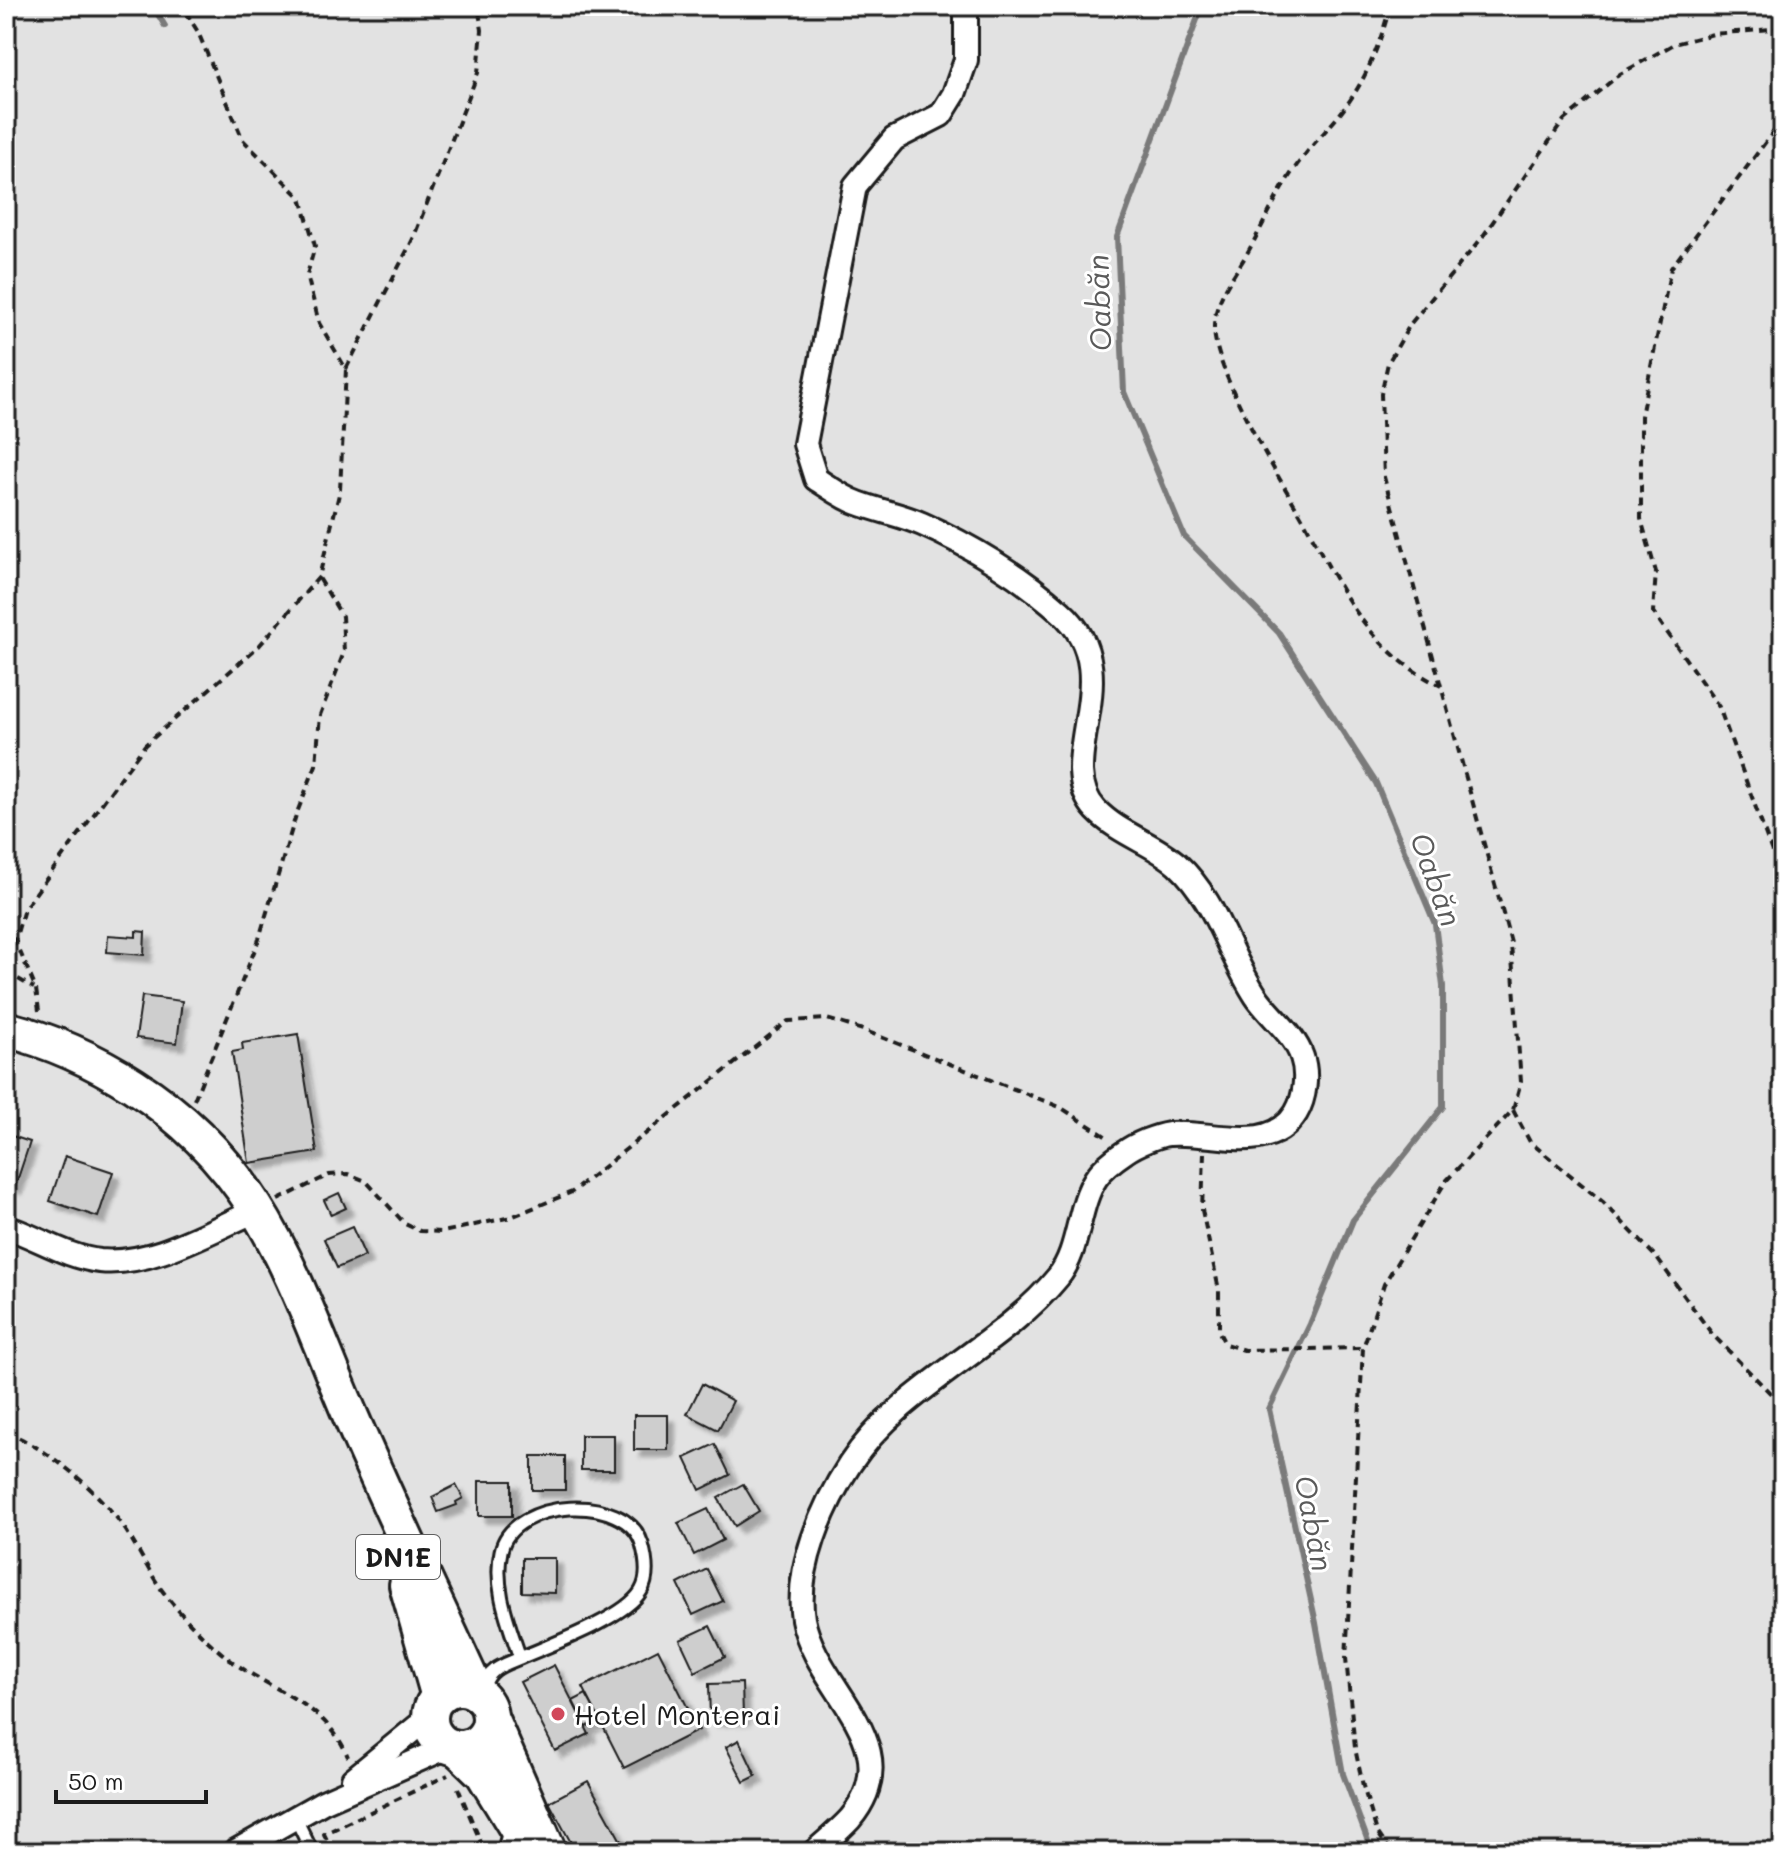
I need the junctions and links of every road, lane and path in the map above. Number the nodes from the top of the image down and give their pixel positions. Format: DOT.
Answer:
graph roads {
  1 [pos="182,6"];
  2 [pos="478,6"];
  3 [pos="966,6"];
  4 [pos="1390,6"];
  5 [pos="1783,28"];
  6 [pos="1783,119"];
  7 [pos="346,369"];
  8 [pos="319,577"];
  9 [pos="1441,686"];
  10 [pos="1783,882"];
  11 [pos="6,972"];
  12 [pos="6,1029"];
  13 [pos="1513,1110"];
  14 [pos="181,1119"];
  15 [pos="1205,1135"];
  16 [pos="1127,1150"];
  17 [pos="258,1210"];
  18 [pos="6,1227"];
  19 [pos="1363,1348"];
  20 [pos="1783,1406"];
  21 [pos="352,1418"];
  22 [pos="6,1432"];
  23 [pos="520,1658"];
  24 [pos="483,1702"];
  25 [pos="434,1707"];
  26 [pos="453,1756"];
  27 [pos="355,1777"];
  28 [pos="458,1786"];
  29 [pos="323,1802"];
  30 [pos="295,1817"];
  31 [pos="511,1818"];
  32 [pos="234,1852"];
  33 [pos="312,1852"];
  34 [pos="333,1852"];
  35 [pos="485,1852"];
  36 [pos="503,1852"];
  37 [pos="532,1852"];
  38 [pos="549,1852"];
  39 [pos="814,1852"];
  40 [pos="1391,1852"];
  1 -- 7 [label="path"];
  2 -- 7 [label="path"];
  3 -- 15 [label="street"];
  4 -- 9 [label="path"];
  5 -- 9 [label="path"];
  6 -- 10 [label="path"];
  7 -- 8 [label="path"];
  8 -- 11 [label="path"];
  8 -- 14 [label="path"];
  9 -- 13 [label="path"];
  12 -- 14 [label="main road, DN1E"];
  13 -- 19 [label="path"];
  13 -- 20 [label="path"];
  14 -- 17 [label="main road, DN1E"];
  15 -- 16 [label="street"];
  15 -- 19 [label="path"];
  16 -- 17 [label="path"];
  16 -- 39 [label="street"];
  17 -- 18 [label="street"];
  17 -- 21 [label="main road, DN1E"];
  19 -- 40 [label="path"];
  21 -- 24 [label="main road, DN1E"];
  21 -- 25 [label="main road, DN1E"];
  22 -- 27 [label="path"];
  23 -- 23 [label="lane"];
  23 -- 24 [label="lane"];
  24 -- 25 [label="main road"];
  24 -- 26 [label="main road"];
  24 -- 38 [label="main road, DN1E"];
  25 -- 26 [label="main road, DN1E"];
  25 -- 27 [label="street"];
  26 -- 29 [label="street"];
  26 -- 31 [label="main road, DN1E"];
  26 -- 34 [label="path"];
  27 -- 29 [label="street"];
  28 -- 35 [label="path"];
  29 -- 30 [label="street"];
  30 -- 32 [label="street"];
  30 -- 33 [label="lane"];
  31 -- 36 [label="lane"];
  31 -- 37 [label="main road, DN1E"];
}
